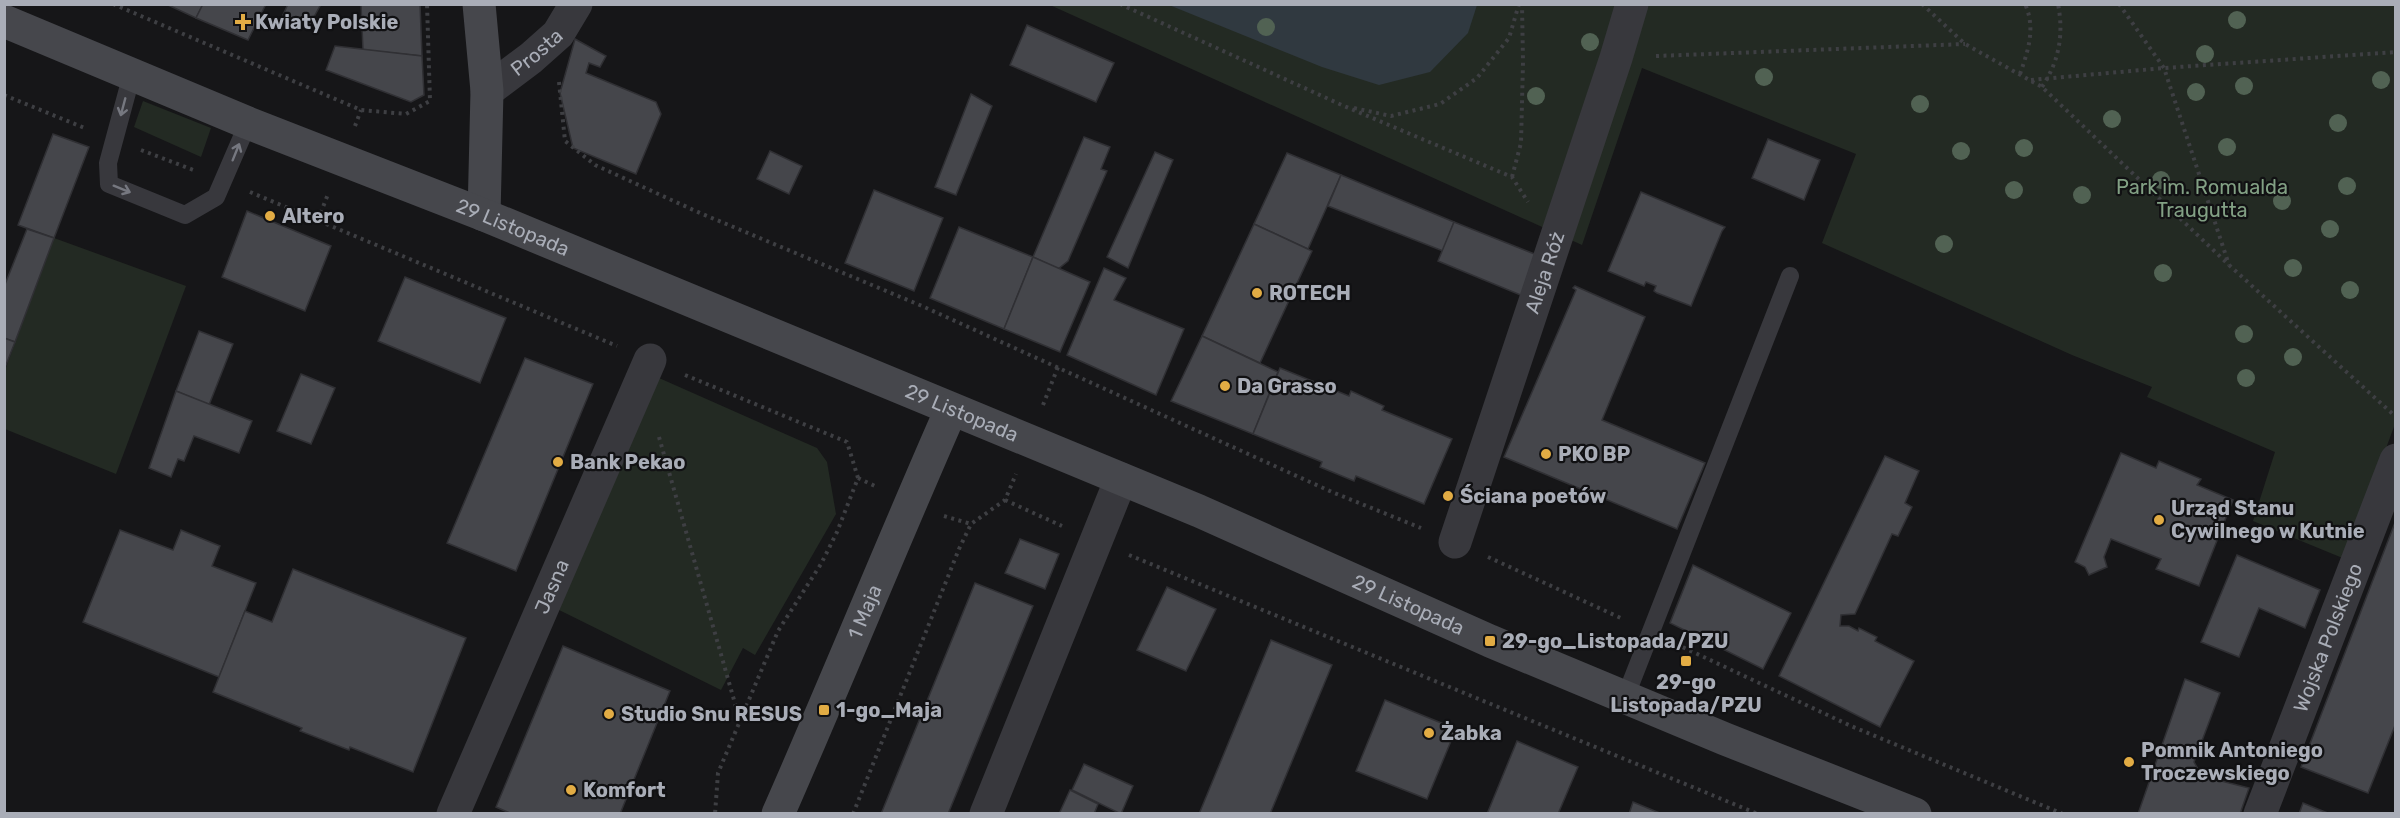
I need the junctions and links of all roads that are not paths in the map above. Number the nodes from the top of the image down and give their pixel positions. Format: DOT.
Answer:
graph roads {
  1 [pos="479,4"];
  2 [pos="576,4"];
  3 [pos="1632,4"];
  4 [pos="4,21"];
  5 [pos="132,74"];
  6 [pos="487,92"];
  7 [pos="248,123"];
  8 [pos="484,215"];
  9 [pos="1790,276"];
  10 [pos="650,360"];
  11 [pos="951,410"];
  12 [pos="2396,460"];
  13 [pos="1121,479"];
  14 [pos="1455,542"];
  15 [pos="1625,698"];
  16 [pos="453,813"];
  17 [pos="778,813"];
  18 [pos="986,813"];
  19 [pos="1915,813"];
  20 [pos="2260,813"];
  1 -- 6 [label="street"];
  2 -- 6 [label="street, Prosta"];
  3 -- 14 [label="street, Aleja Róż"];
  4 -- 5 [label="street, 29 Listopada"];
  5 -- 7 [label="street, 29 Listopada"];
  5 -- 7 [label="lane, one-way"];
  6 -- 8 [label="street"];
  7 -- 8 [label="street, 29 Listopada"];
  8 -- 11 [label="street, 29 Listopada"];
  9 -- 15 [label="lane"];
  10 -- 16 [label="street, Jasna"];
  11 -- 13 [label="street, 29 Listopada"];
  11 -- 17 [label="street, 1 Maja"];
  12 -- 20 [label="street, Wojska Polskiego"];
  13 -- 15 [label="street, 29 Listopada"];
  13 -- 18 [label="street"];
  15 -- 19 [label="street, 29 Listopada"];
}
